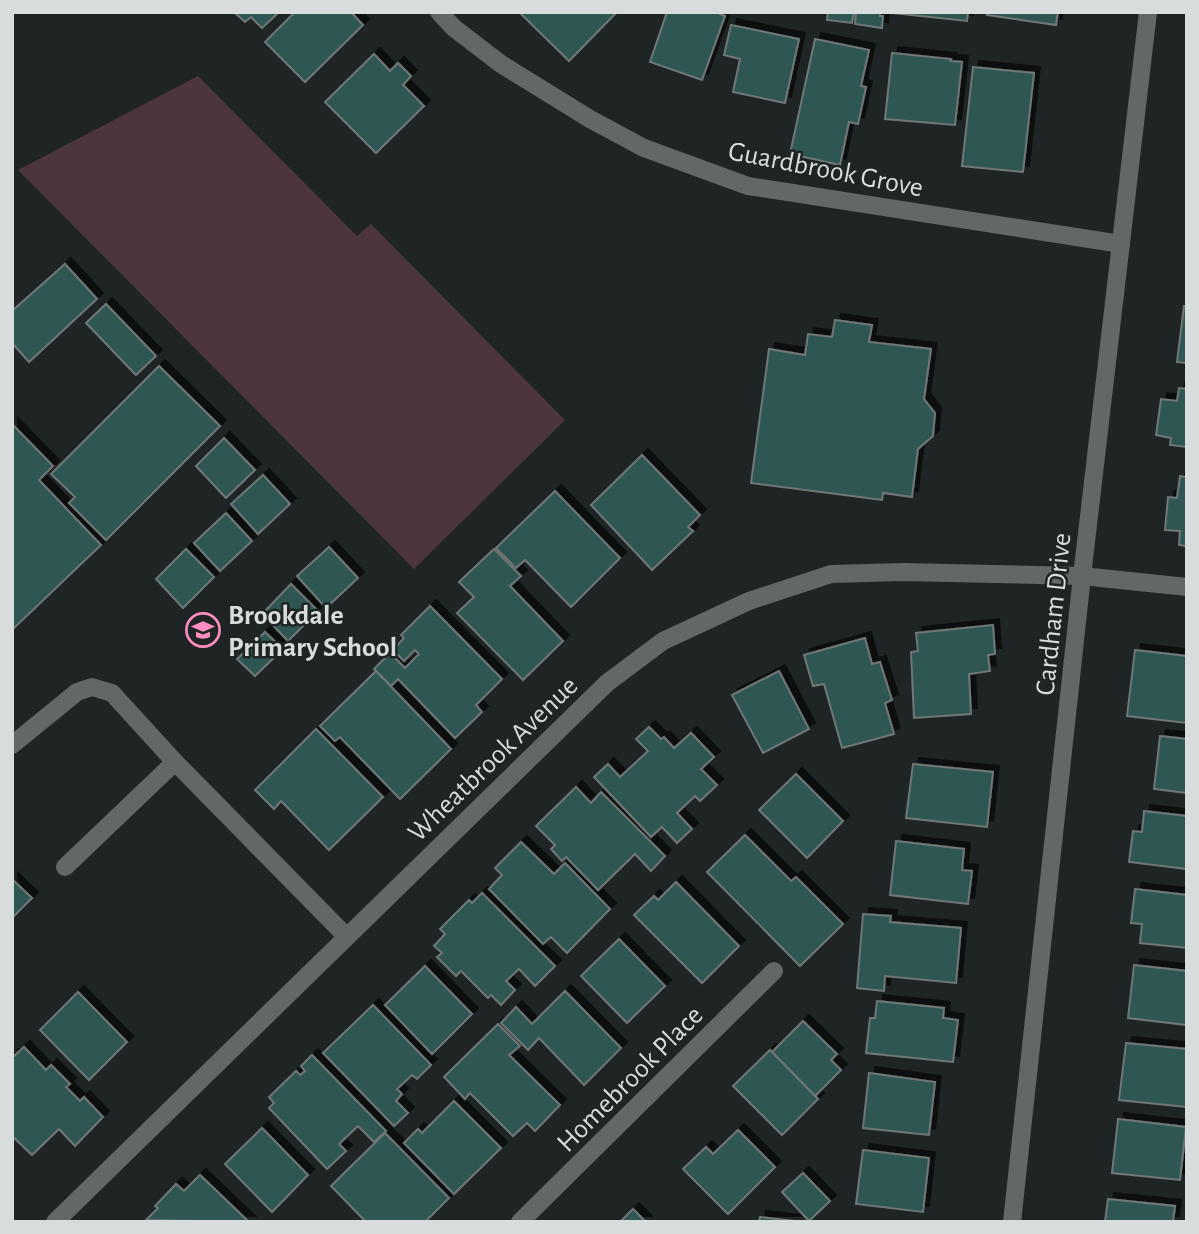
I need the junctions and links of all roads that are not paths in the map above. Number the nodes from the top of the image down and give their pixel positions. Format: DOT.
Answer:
graph roads {
  1 [pos="439,12"];
  2 [pos="1148,12"];
  3 [pos="1122,244"];
  4 [pos="1082,576"];
  5 [pos="1187,587"];
  6 [pos="12,746"];
  7 [pos="175,762"];
  8 [pos="65,867"];
  9 [pos="346,936"];
  10 [pos="774,971"];
  11 [pos="55,1222"];
  12 [pos="520,1222"];
  13 [pos="1012,1222"];
  1 -- 3 [label="street, Guardbrook Grove"];
  2 -- 3 [label="street, Cardham Drive"];
  3 -- 4 [label="street, Cardham Drive"];
  4 -- 5 [label="street, Wheatbrook Avenue"];
  4 -- 9 [label="street, Wheatbrook Avenue"];
  4 -- 13 [label="street, Cardham Drive"];
  6 -- 7 [label="street"];
  7 -- 8 [label="street"];
  7 -- 9 [label="street"];
  9 -- 11 [label="street, Wheatbrook Avenue"];
  10 -- 12 [label="street, Homebrook Place"];
}
